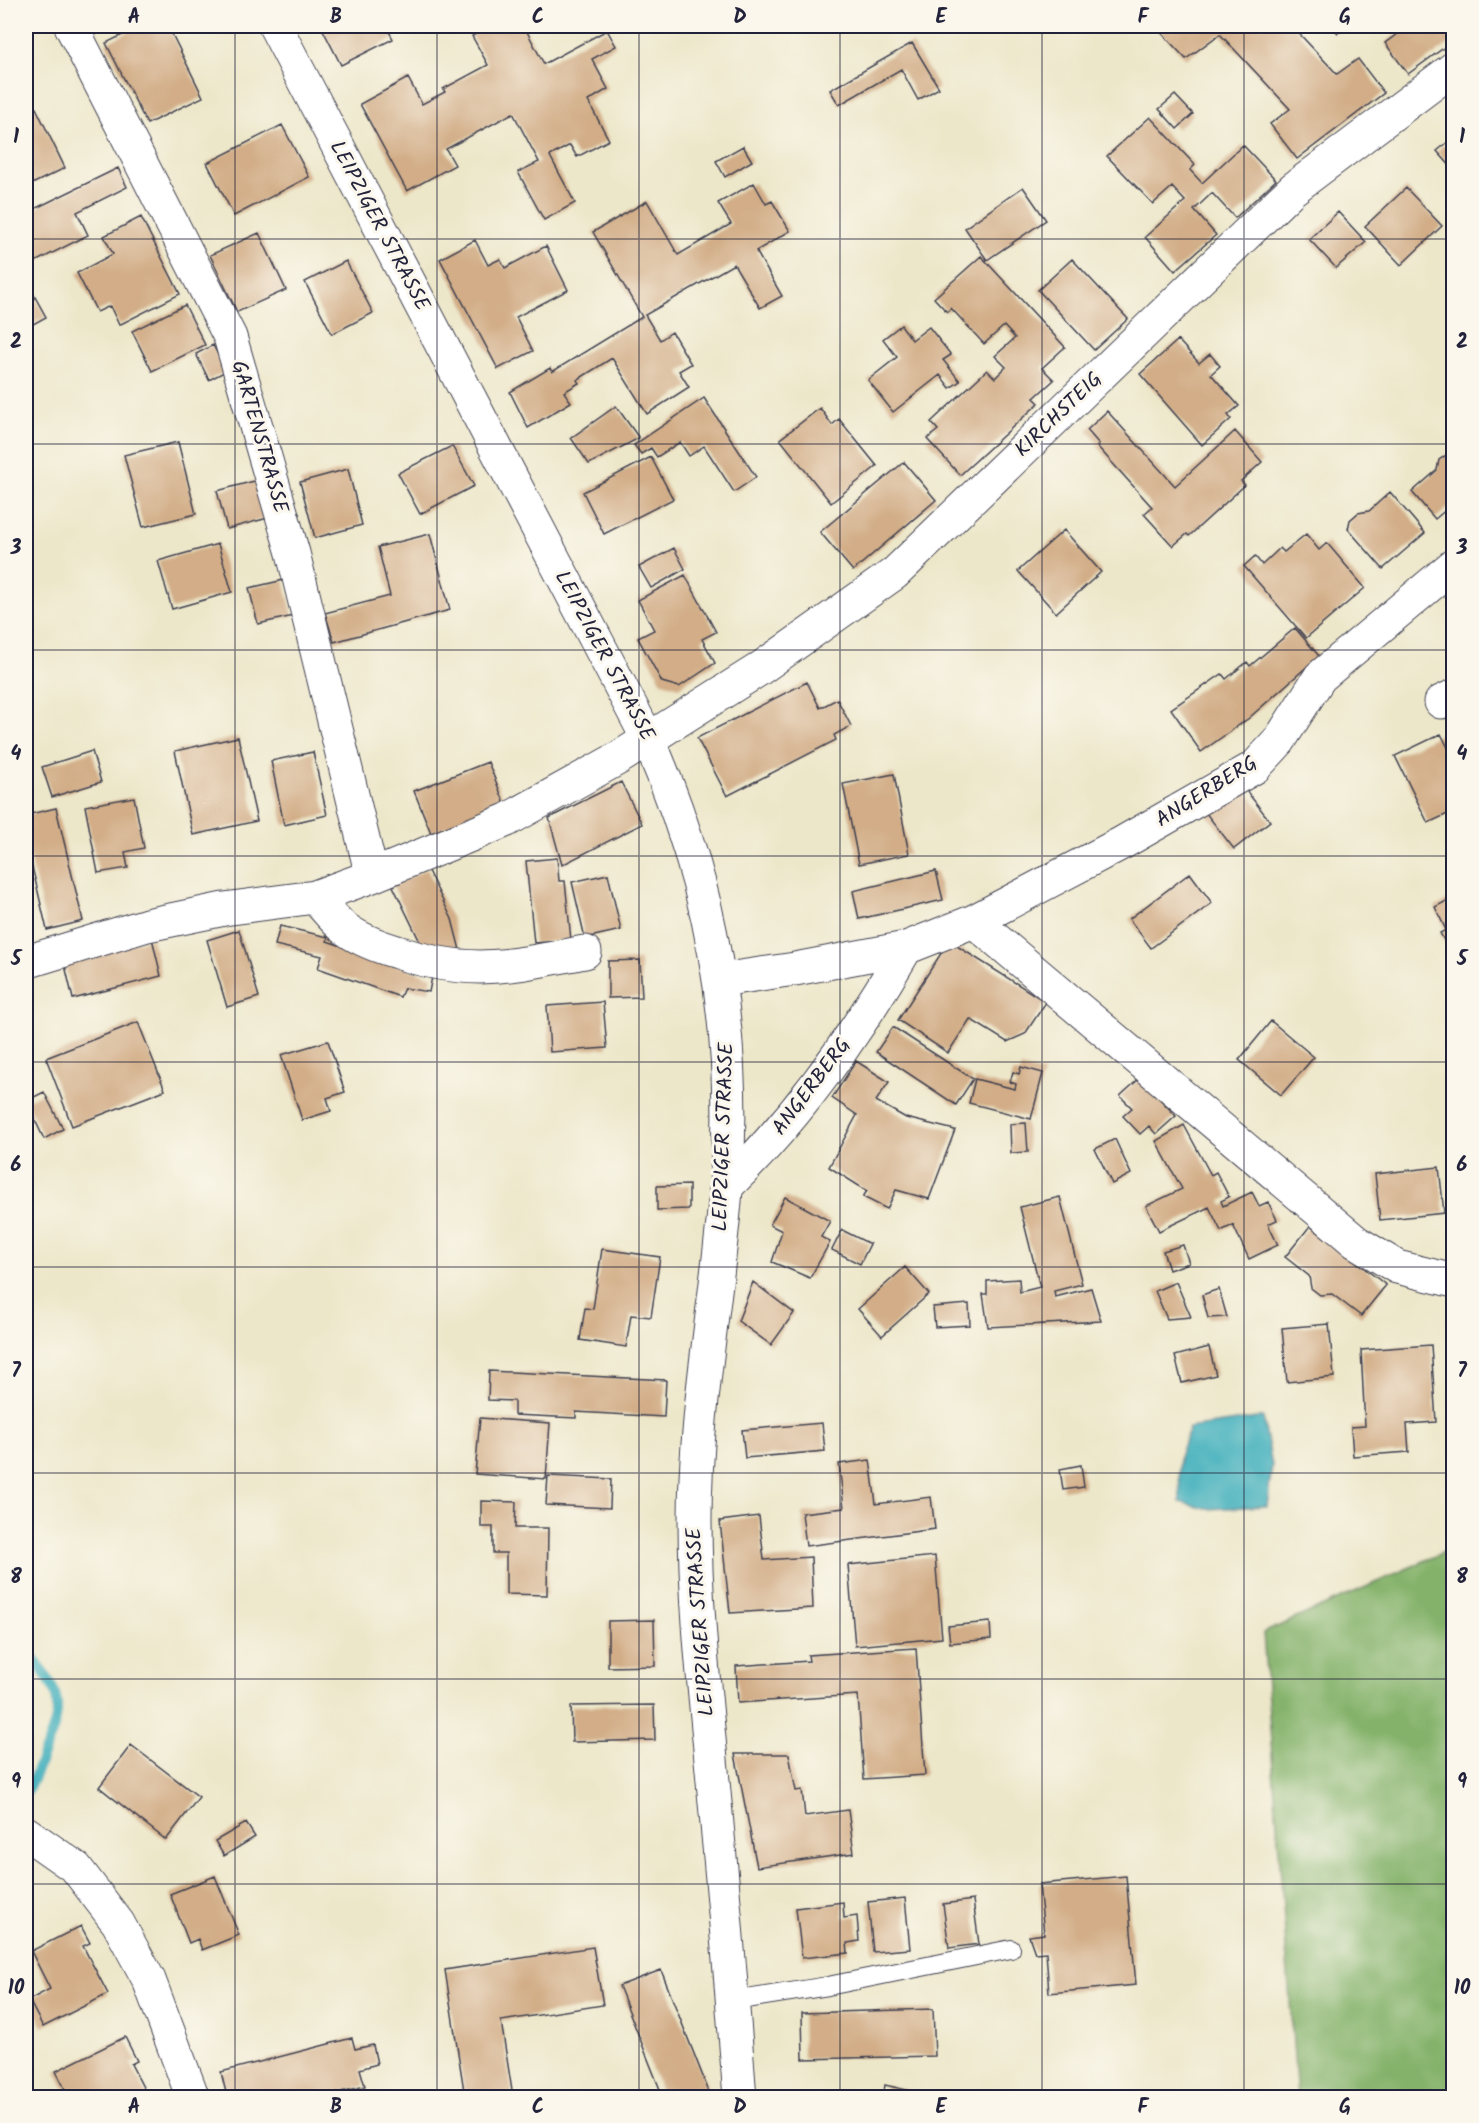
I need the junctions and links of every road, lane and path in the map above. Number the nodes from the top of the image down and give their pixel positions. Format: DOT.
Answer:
graph roads {
  1 [pos="71,26"];
  2 [pos="275,26"];
  3 [pos="1454,69"];
  4 [pos="1454,565"];
  5 [pos="648,739"];
  6 [pos="372,876"];
  7 [pos="315,897"];
  8 [pos="974,921"];
  9 [pos="906,948"];
  10 [pos="585,952"];
  11 [pos="26,962"];
  12 [pos="720,980"];
  13 [pos="726,1187"];
  14 [pos="1454,1281"];
  15 [pos="26,1833"];
  16 [pos="1011,1949"];
  17 [pos="734,2001"];
  18 [pos="193,2097"];
  19 [pos="740,2097"];
  1 -- 6 [label="street, GARTENSTRASSE"];
  2 -- 5 [label="street, LEIPZIGER STRASSE"];
  3 -- 5 [label="street, KIRCHSTEIG"];
  4 -- 8 [label="street, ANGERBERG"];
  5 -- 6 [label="street, KIRCHSTEIG"];
  5 -- 12 [label="street, LEIPZIGER STRASSE"];
  6 -- 7 [label="street, KIRCHSTEIG"];
  7 -- 10 [label="street"];
  7 -- 11 [label="street, KIRCHSTEIG"];
  8 -- 9 [label="street, ANGERBERG"];
  8 -- 14 [label="street"];
  9 -- 12 [label="street, ANGERBERG"];
  9 -- 13 [label="street, ANGERBERG"];
  12 -- 13 [label="street, LEIPZIGER STRASSE"];
  13 -- 17 [label="street, LEIPZIGER STRASSE"];
  15 -- 18 [label="street"];
  16 -- 17 [label="lane"];
  17 -- 19 [label="street, LEIPZIGER STRASSE"];
}
